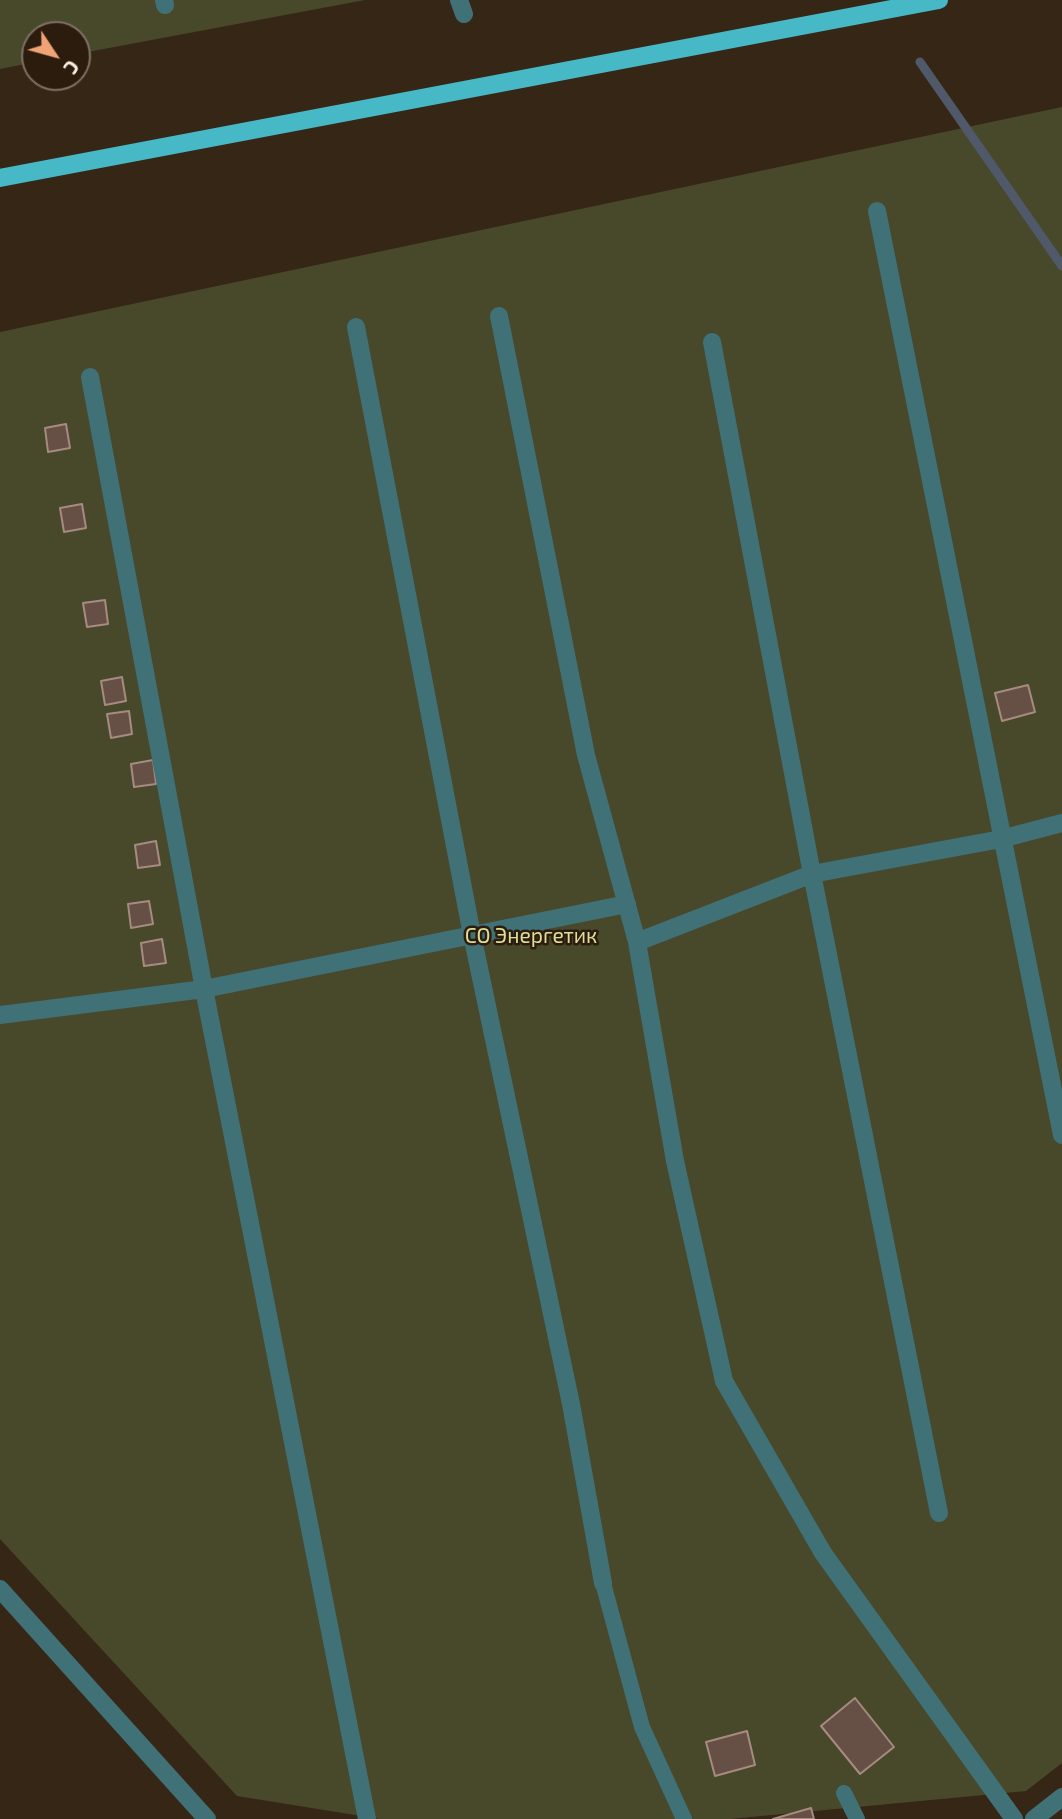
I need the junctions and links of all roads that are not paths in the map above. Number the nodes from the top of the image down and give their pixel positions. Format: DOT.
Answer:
graph roads {
  1 [pos="939,0"];
  2 [pos="0,178"];
  3 [pos="877,211"];
  4 [pos="499,316"];
  5 [pos="356,327"];
  6 [pos="712,342"];
  7 [pos="90,377"];
  8 [pos="1062,823"];
  9 [pos="1001,839"];
  10 [pos="812,874"];
  11 [pos="626,904"];
  12 [pos="472,935"];
  13 [pos="637,942"];
  14 [pos="204,989"];
  15 [pos="0,1015"];
  16 [pos="1062,1135"];
  17 [pos="939,1513"];
  18 [pos="603,1583"];
  19 [pos="0,1589"];
  20 [pos="844,1793"];
  21 [pos="1062,1797"];
  22 [pos="207,1819"];
  23 [pos="367,1819"];
  24 [pos="684,1819"];
  25 [pos="857,1819"];
  26 [pos="1014,1819"];
  27 [pos="1034,1819"];
  1 -- 2 [label="main road"];
  3 -- 9 [label="street"];
  4 -- 11 [label="street"];
  5 -- 12 [label="street"];
  6 -- 10 [label="street"];
  7 -- 14 [label="street"];
  8 -- 9 [label="street"];
  9 -- 10 [label="street"];
  9 -- 16 [label="street"];
  10 -- 13 [label="street"];
  10 -- 17 [label="street"];
  11 -- 12 [label="street"];
  11 -- 13 [label="street"];
  12 -- 14 [label="street"];
  12 -- 18 [label="street"];
  13 -- 26 [label="street"];
  14 -- 15 [label="street"];
  14 -- 23 [label="street"];
  18 -- 24 [label="lane"];
  19 -- 22 [label="street"];
  20 -- 25 [label="lane"];
  21 -- 27 [label="street"];
}
